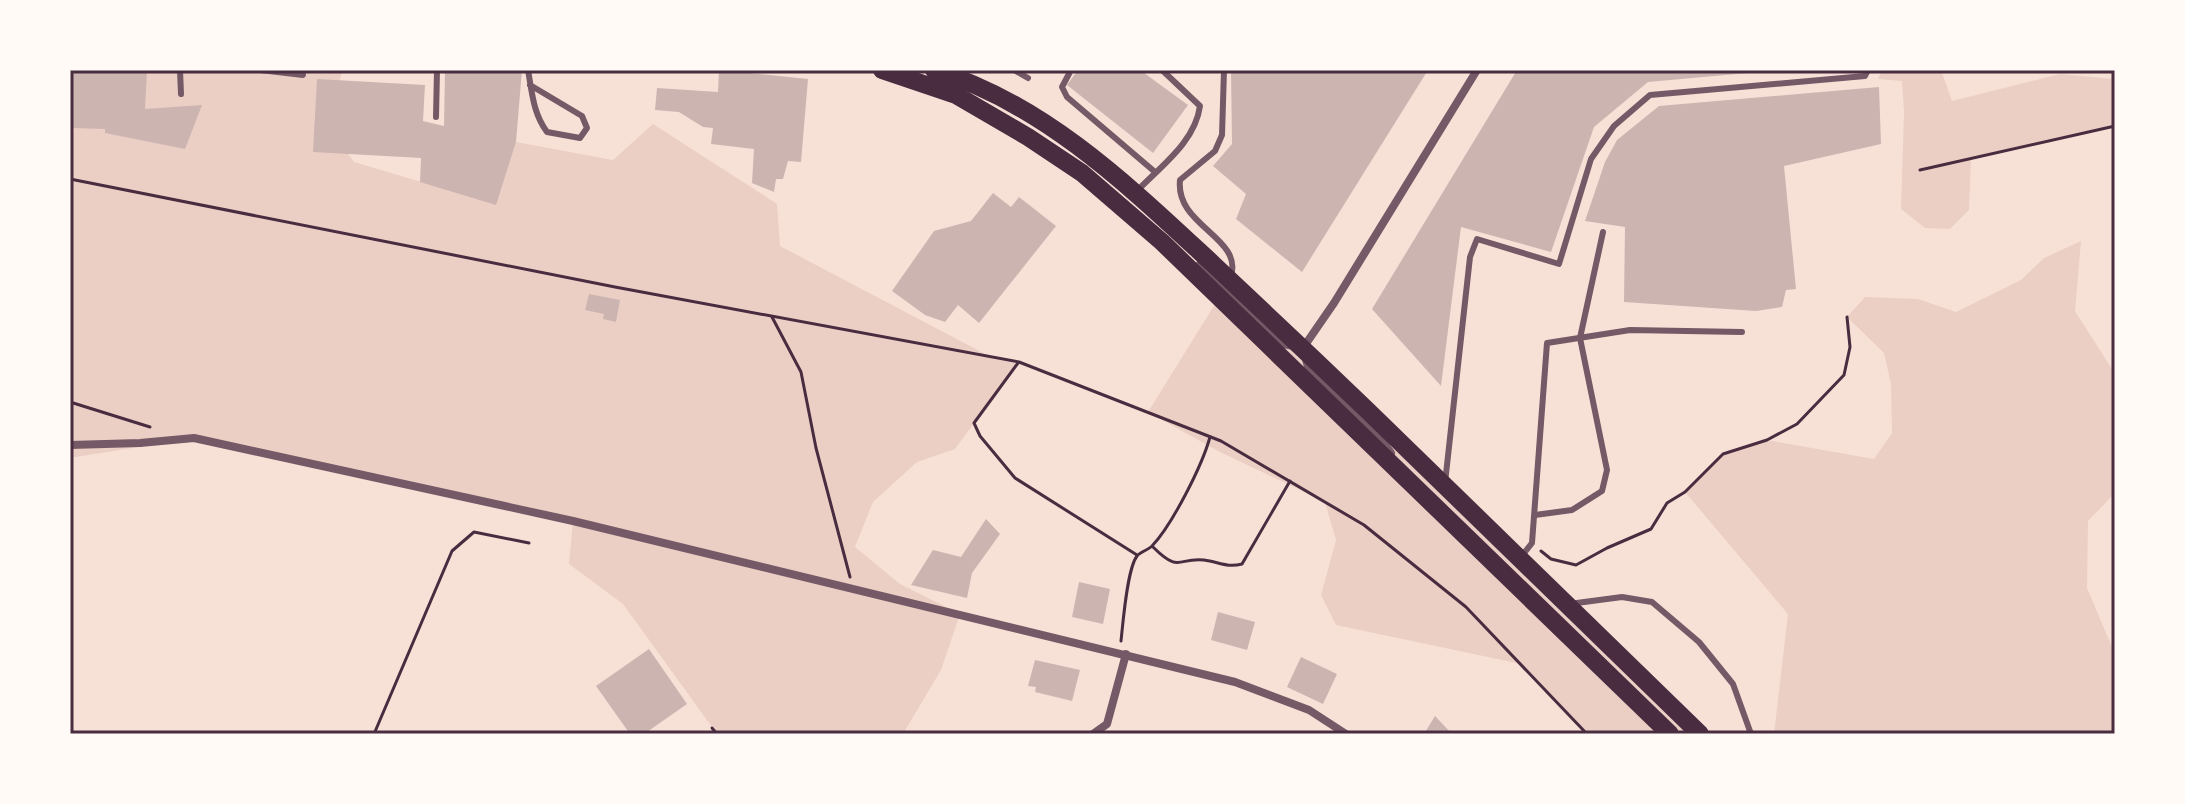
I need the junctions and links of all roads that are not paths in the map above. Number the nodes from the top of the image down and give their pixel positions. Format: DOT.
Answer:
graph roads {
  1 [pos="180,70"];
  2 [pos="260,70"];
  3 [pos="437,70"];
  4 [pos="528,70"];
  5 [pos="882,70"];
  6 [pos="934,70"];
  7 [pos="1014,70"];
  8 [pos="1071,70"];
  9 [pos="1162,70"];
  10 [pos="1224,70"];
  11 [pos="1477,70"];
  12 [pos="1868,70"];
  13 [pos="303,75"];
  14 [pos="1028,78"];
  15 [pos="530,85"];
  16 [pos="181,94"];
  17 [pos="436,117"];
  18 [pos="1155,172"];
  19 [pos="1082,173"];
  20 [pos="1134,193"];
  21 [pos="1603,232"];
  22 [pos="1230,280"];
  23 [pos="1742,332"];
  24 [pos="1580,338"];
  25 [pos="1303,348"];
  26 [pos="70,445"];
  27 [pos="1444,486"];
  28 [pos="1418,490"];
  29 [pos="1535,515"];
  30 [pos="1519,560"];
  31 [pos="1566,605"];
  32 [pos="1122,653"];
  33 [pos="1093,734"];
  34 [pos="1346,734"];
  35 [pos="1670,734"];
  36 [pos="1700,734"];
  37 [pos="1751,734"];
  1 -- 16 [label="lane"];
  2 -- 13 [label="lane"];
  3 -- 17 [label="lane"];
  4 -- 15 [label="lane"];
  5 -- 19 [label="main road"];
  6 -- 20 [label="main road"];
  7 -- 14 [label="lane"];
  8 -- 18 [label="lane"];
  9 -- 18 [label="lane"];
  10 -- 22 [label="lane"];
  11 -- 25 [label="street"];
  12 -- 27 [label="lane"];
  15 -- 15 [label="lane"];
  18 -- 20 [label="lane"];
  19 -- 25 [label="street"];
  19 -- 28 [label="main road"];
  20 -- 22 [label="main road"];
  21 -- 24 [label="lane"];
  22 -- 25 [label="main road"];
  23 -- 24 [label="lane"];
  24 -- 29 [label="lane"];
  24 -- 29 [label="lane"];
  25 -- 27 [label="main road"];
  25 -- 28 [label="street"];
  26 -- 32 [label="street"];
  27 -- 30 [label="main road"];
  28 -- 35 [label="main road"];
  29 -- 30 [label="lane"];
  30 -- 31 [label="main road"];
  31 -- 36 [label="main road"];
  31 -- 37 [label="lane"];
  32 -- 33 [label="street"];
  32 -- 34 [label="street"];
}
